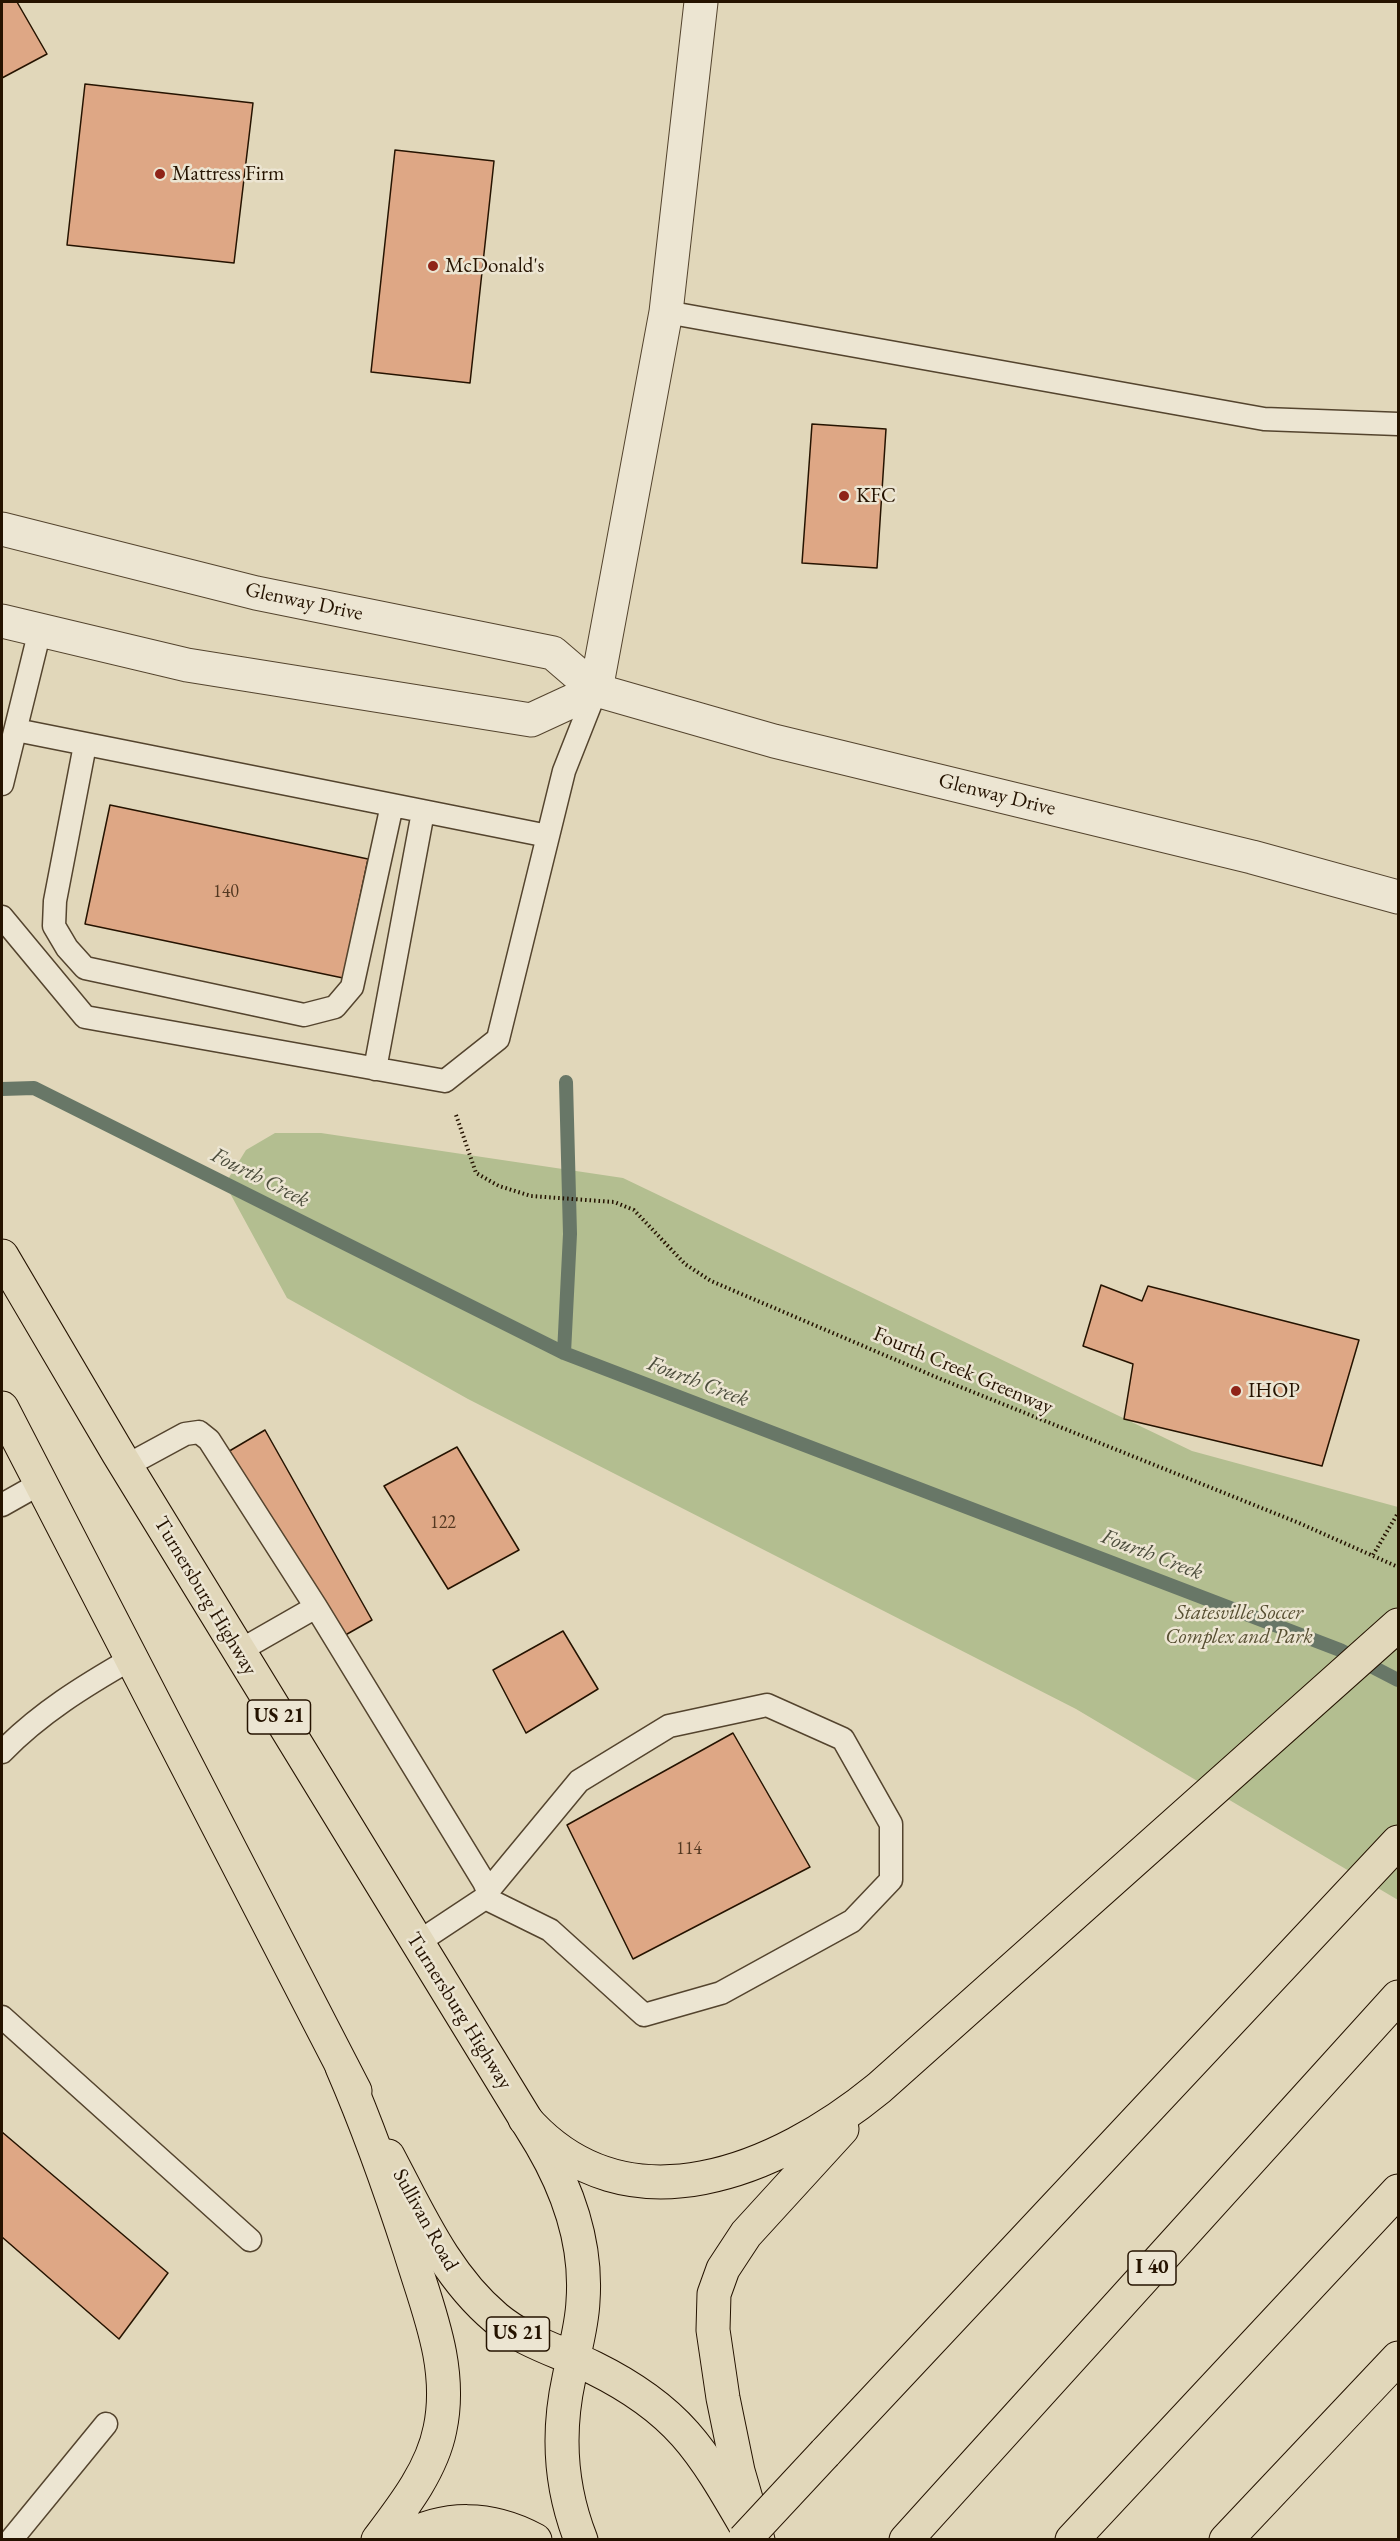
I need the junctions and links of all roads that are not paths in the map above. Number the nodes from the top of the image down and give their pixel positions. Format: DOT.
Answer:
graph roads {
  1 [pos="701,2"];
  2 [pos="666,312"];
  3 [pos="1398,424"];
  4 [pos="2,529"];
  5 [pos="2,621"];
  6 [pos="40,630"];
  7 [pos="596,690"];
  8 [pos="16,730"];
  9 [pos="85,745"];
  10 [pos="2,784"];
  11 [pos="392,805"];
  12 [pos="423,812"];
  13 [pos="548,836"];
  14 [pos="1398,897"];
  15 [pos="2,916"];
  16 [pos="375,1069"];
  17 [pos="2,1256"];
  18 [pos="2,1408"];
  19 [pos="126,1466"];
  20 [pos="40,1483"];
  21 [pos="2,1505"];
  22 [pos="316,1607"];
  23 [pos="1398,1625"];
  24 [pos="239,1652"];
  25 [pos="131,1659"];
  26 [pos="2,1752"];
  27 [pos="1398,1842"];
  28 [pos="487,1894"];
  29 [pos="417,1943"];
  30 [pos="1398,1997"];
  31 [pos="2,2017"];
  32 [pos="910,2059"];
  33 [pos="342,2067"];
  34 [pos="525,2120"];
  35 [pos="1398,2191"];
  36 [pos="250,2240"];
  37 [pos="1398,2358"];
  38 [pos="573,2360"];
  39 [pos="106,2424"];
  40 [pos="11,2540"];
  41 [pos="378,2540"];
  42 [pos="401,2540"];
  43 [pos="535,2540"];
  44 [pos="581,2540"];
  45 [pos="744,2540"];
  46 [pos="756,2540"];
  47 [pos="906,2540"];
  48 [pos="1072,2540"];
  49 [pos="1226,2540"];
  1 -- 2 [label="street"];
  2 -- 3 [label="lane"];
  2 -- 7 [label="street"];
  4 -- 7 [label="street, Glenway Drive"];
  5 -- 6 [label="street"];
  6 -- 7 [label="street"];
  6 -- 8 [label="lane"];
  7 -- 13 [label="lane"];
  7 -- 14 [label="street, Glenway Drive"];
  8 -- 9 [label="lane"];
  8 -- 10 [label="lane"];
  9 -- 11 [label="lane"];
  9 -- 11 [label="lane"];
  11 -- 12 [label="lane"];
  12 -- 13 [label="lane"];
  12 -- 16 [label="lane"];
  13 -- 16 [label="lane"];
  15 -- 16 [label="lane"];
  17 -- 19 [label="main road, Turnersburg Highway / US 21"];
  18 -- 20 [label="main road, US 21"];
  19 -- 22 [label="lane"];
  19 -- 24 [label="main road, Turnersburg Highway / US 21"];
  20 -- 21 [label="lane"];
  20 -- 25 [label="main road, US 21"];
  22 -- 24 [label="lane"];
  22 -- 28 [label="lane"];
  23 -- 32 [label="main road"];
  24 -- 29 [label="main road, Turnersburg Highway / US 21"];
  25 -- 26 [label="lane"];
  25 -- 33 [label="main road, US 21"];
  27 -- 45 [label="main road, bridge"];
  28 -- 28 [label="lane"];
  28 -- 29 [label="lane"];
  29 -- 34 [label="main road, Turnersburg Highway / US 21"];
  30 -- 47 [label="main road, I 40"];
  31 -- 36 [label="lane"];
  32 -- 34 [label="main road"];
  32 -- 46 [label="main road"];
  33 -- 38 [label="main road, Sullivan Road / US 21"];
  33 -- 41 [label="main road"];
  34 -- 38 [label="main road, US 21"];
  35 -- 48 [label="main road"];
  37 -- 49 [label="main road"];
  38 -- 44 [label="main road, US 21"];
  38 -- 46 [label="main road, Sullivan Road / US 21"];
  39 -- 40 [label="lane"];
  42 -- 43 [label="main road"];
}
